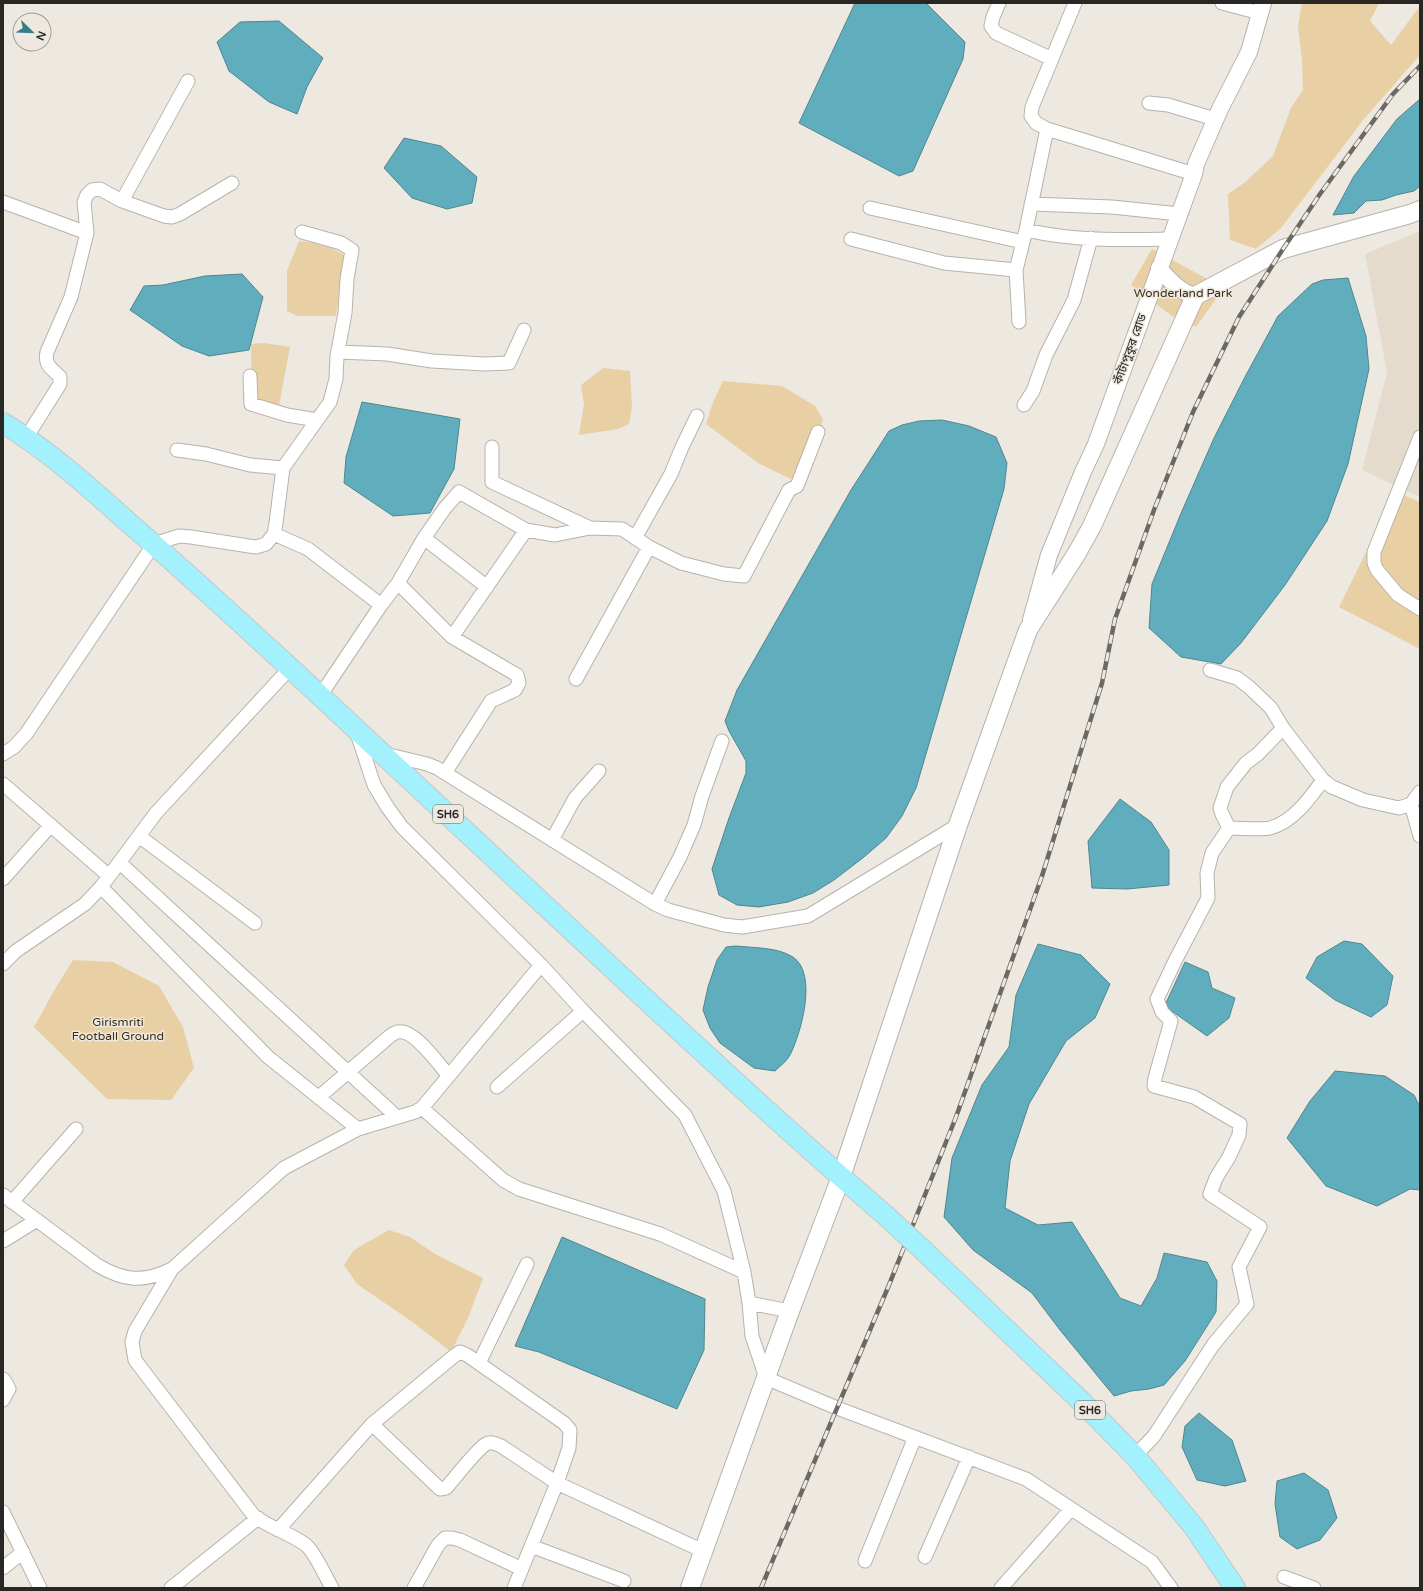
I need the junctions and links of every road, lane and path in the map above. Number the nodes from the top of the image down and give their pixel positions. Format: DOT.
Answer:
graph roads {
  1 [pos="999,3"];
  2 [pos="1075,3"];
  3 [pos="1222,3"];
  4 [pos="1261,8"];
  5 [pos="1052,59"];
  6 [pos="188,81"];
  7 [pos="1149,103"];
  8 [pos="1215,119"];
  9 [pos="1047,129"];
  10 [pos="1194,174"];
  11 [pos="232,182"];
  12 [pos="122,201"];
  13 [pos="3,202"];
  14 [pos="1031,204"];
  15 [pos="870,208"];
  16 [pos="1420,210"];
  17 [pos="1179,214"];
  18 [pos="302,232"];
  19 [pos="87,233"];
  20 [pos="1025,236"];
  21 [pos="1091,238"];
  22 [pos="851,239"];
  23 [pos="1170,239"];
  24 [pos="1159,268"];
  25 [pos="1016,270"];
  26 [pos="1194,296"];
  27 [pos="1018,322"];
  28 [pos="524,330"];
  29 [pos="338,352"];
  30 [pos="250,376"];
  31 [pos="1024,405"];
  32 [pos="697,416"];
  33 [pos="317,420"];
  34 [pos="3,423"];
  35 [pos="818,432"];
  36 [pos="1420,437"];
  37 [pos="26,438"];
  38 [pos="492,447"];
  39 [pos="177,450"];
  40 [pos="283,468"];
  41 [pos="590,528"];
  42 [pos="526,530"];
  43 [pos="274,534"];
  44 [pos="424,538"];
  45 [pos="635,538"];
  46 [pos="154,544"];
  47 [pos="649,547"];
  48 [pos="398,583"];
  49 [pos="487,586"];
  50 [pos="381,605"];
  51 [pos="1420,608"];
  52 [pos="1028,630"];
  53 [pos="452,637"];
  54 [pos="290,668"];
  55 [pos="1210,670"];
  56 [pos="576,679"];
  57 [pos="320,696"];
  58 [pos="1282,728"];
  59 [pos="356,729"];
  60 [pos="722,741"];
  61 [pos="3,754"];
  62 [pos="383,754"];
  63 [pos="599,772"];
  64 [pos="445,773"];
  65 [pos="1323,780"];
  66 [pos="3,784"];
  67 [pos="1420,792"];
  68 [pos="1411,804"];
  69 [pos="958,825"];
  70 [pos="51,826"];
  71 [pos="1230,828"];
  72 [pos="139,836"];
  73 [pos="1420,836"];
  74 [pos="552,840"];
  75 [pos="120,862"];
  76 [pos="109,876"];
  77 [pos="3,879"];
  78 [pos="101,887"];
  79 [pos="655,904"];
  80 [pos="255,923"];
  81 [pos="3,964"];
  82 [pos="541,965"];
  83 [pos="583,1011"];
  84 [pos="348,1072"];
  85 [pos="449,1076"];
  86 [pos="497,1087"];
  87 [pos="319,1097"];
  88 [pos="422,1108"];
  89 [pos="397,1117"];
  90 [pos="358,1128"];
  91 [pos="76,1129"];
  92 [pos="841,1177"];
  93 [pos="8,1199"];
  94 [pos="37,1220"];
  95 [pos="3,1241"];
  96 [pos="527,1264"];
  97 [pos="172,1269"];
  98 [pos="744,1272"];
  99 [pos="749,1303"];
  100 [pos="790,1311"];
  101 [pos="479,1363"];
  102 [pos="766,1378"];
  103 [pos="3,1379"];
  104 [pos="3,1400"];
  105 [pos="372,1424"];
  106 [pos="915,1437"];
  107 [pos="1135,1456"];
  108 [pos="969,1457"];
  109 [pos="557,1483"];
  110 [pos="1071,1509"];
  111 [pos="3,1512"];
  112 [pos="258,1518"];
  113 [pos="278,1530"];
  114 [pos="531,1546"];
  115 [pos="703,1551"];
  116 [pos="23,1552"];
  117 [pos="925,1557"];
  118 [pos="865,1561"];
  119 [pos="3,1568"];
  120 [pos="522,1569"];
  121 [pos="1284,1577"];
  122 [pos="624,1581"];
  123 [pos="40,1588"];
  124 [pos="171,1588"];
  125 [pos="332,1588"];
  126 [pos="414,1588"];
  127 [pos="514,1588"];
  128 [pos="690,1588"];
  129 [pos="1001,1588"];
  130 [pos="1171,1588"];
  131 [pos="1235,1588"];
  132 [pos="1314,1588"];
  1 -- 5 [label="street"];
  2 -- 5 [label="street"];
  3 -- 4 [label="street"];
  4 -- 8 [label="street, কাঁটাপুকুর রোড"];
  5 -- 9 [label="street"];
  6 -- 12 [label="street"];
  7 -- 8 [label="street"];
  8 -- 10 [label="street, কাঁটাপুকুর রোড"];
  9 -- 10 [label="street"];
  9 -- 14 [label="street"];
  10 -- 17 [label="street, কাঁটাপুকুর রোড"];
  11 -- 12 [label="street"];
  12 -- 19 [label="street"];
  13 -- 19 [label="street"];
  14 -- 17 [label="street"];
  14 -- 20 [label="street"];
  15 -- 20 [label="street"];
  16 -- 26 [label="main road"];
  17 -- 23 [label="street, কাঁটাপুকুর রোড"];
  18 -- 29 [label="street"];
  19 -- 37 [label="street"];
  20 -- 21 [label="street"];
  20 -- 25 [label="street"];
  21 -- 23 [label="street"];
  21 -- 31 [label="street"];
  22 -- 25 [label="street"];
  23 -- 24 [label="street, কাঁটাপুকুর রোড"];
  24 -- 26 [label="street"];
  24 -- 52 [label="street, কাঁটাপুকুর রোড"];
  25 -- 27 [label="street"];
  26 -- 52 [label="main road"];
  28 -- 29 [label="street"];
  29 -- 33 [label="street"];
  30 -- 33 [label="street"];
  32 -- 45 [label="street"];
  33 -- 40 [label="street"];
  34 -- 37 [label="main road, SH6"];
  35 -- 47 [label="street"];
  36 -- 51 [label="street"];
  37 -- 46 [label="main road, SH6"];
  38 -- 41 [label="street"];
  39 -- 40 [label="street"];
  40 -- 43 [label="street"];
  41 -- 42 [label="street"];
  41 -- 45 [label="street"];
  42 -- 44 [label="street"];
  42 -- 49 [label="street"];
  43 -- 46 [label="street"];
  43 -- 50 [label="street"];
  44 -- 48 [label="street"];
  44 -- 49 [label="street"];
  45 -- 47 [label="street"];
  46 -- 54 [label="main road, SH6"];
  46 -- 61 [label="street"];
  47 -- 56 [label="street"];
  48 -- 50 [label="street"];
  48 -- 53 [label="street"];
  49 -- 53 [label="street"];
  50 -- 57 [label="street"];
  52 -- 69 [label="main road"];
  53 -- 64 [label="street"];
  54 -- 57 [label="main road, SH6"];
  54 -- 72 [label="street"];
  55 -- 58 [label="street"];
  57 -- 59 [label="main road, SH6"];
  58 -- 65 [label="street"];
  58 -- 71 [label="street"];
  59 -- 62 [label="main road, SH6"];
  59 -- 82 [label="street"];
  60 -- 79 [label="street"];
  62 -- 64 [label="street"];
  62 -- 92 [label="main road, SH6"];
  63 -- 74 [label="street"];
  64 -- 74 [label="street"];
  65 -- 68 [label="street"];
  65 -- 71 [label="street"];
  66 -- 70 [label="street"];
  67 -- 68 [label="street"];
  68 -- 73 [label="street"];
  69 -- 79 [label="street"];
  69 -- 92 [label="main road"];
  70 -- 76 [label="street"];
  70 -- 77 [label="street"];
  71 -- 107 [label="street"];
  72 -- 75 [label="street"];
  72 -- 80 [label="street"];
  74 -- 79 [label="street"];
  75 -- 76 [label="street"];
  75 -- 84 [label="street"];
  76 -- 78 [label="street"];
  78 -- 81 [label="street"];
  78 -- 87 [label="street"];
  82 -- 83 [label="street"];
  82 -- 85 [label="street"];
  83 -- 86 [label="street"];
  83 -- 98 [label="street"];
  84 -- 85 [label="street"];
  84 -- 87 [label="street"];
  84 -- 89 [label="street"];
  85 -- 88 [label="street"];
  87 -- 90 [label="street"];
  88 -- 89 [label="street"];
  88 -- 98 [label="street"];
  89 -- 90 [label="street"];
  90 -- 97 [label="street"];
  91 -- 93 [label="street"];
  92 -- 100 [label="main road"];
  92 -- 107 [label="main road, SH6, bridge"];
  93 -- 94 [label="street"];
  94 -- 95 [label="street"];
  94 -- 97 [label="street"];
  96 -- 101 [label="street"];
  97 -- 112 [label="street"];
  98 -- 99 [label="street"];
  99 -- 100 [label="street"];
  99 -- 102 [label="street"];
  100 -- 102 [label="main road"];
  101 -- 105 [label="street"];
  101 -- 109 [label="street"];
  102 -- 106 [label="street"];
  102 -- 115 [label="main road"];
  103 -- 104 [label="street"];
  105 -- 109 [label="street"];
  105 -- 113 [label="street"];
  106 -- 108 [label="street"];
  106 -- 118 [label="street"];
  107 -- 131 [label="main road, SH6"];
  108 -- 110 [label="street"];
  108 -- 117 [label="street"];
  109 -- 114 [label="street"];
  109 -- 115 [label="street"];
  110 -- 129 [label="street"];
  110 -- 130 [label="street"];
  111 -- 116 [label="street"];
  112 -- 113 [label="street"];
  112 -- 124 [label="street"];
  113 -- 125 [label="street"];
  114 -- 120 [label="street"];
  114 -- 122 [label="street"];
  115 -- 128 [label="main road"];
  116 -- 119 [label="street"];
  116 -- 123 [label="street"];
  120 -- 126 [label="street"];
  120 -- 127 [label="street"];
  121 -- 132 [label="street"];
}
